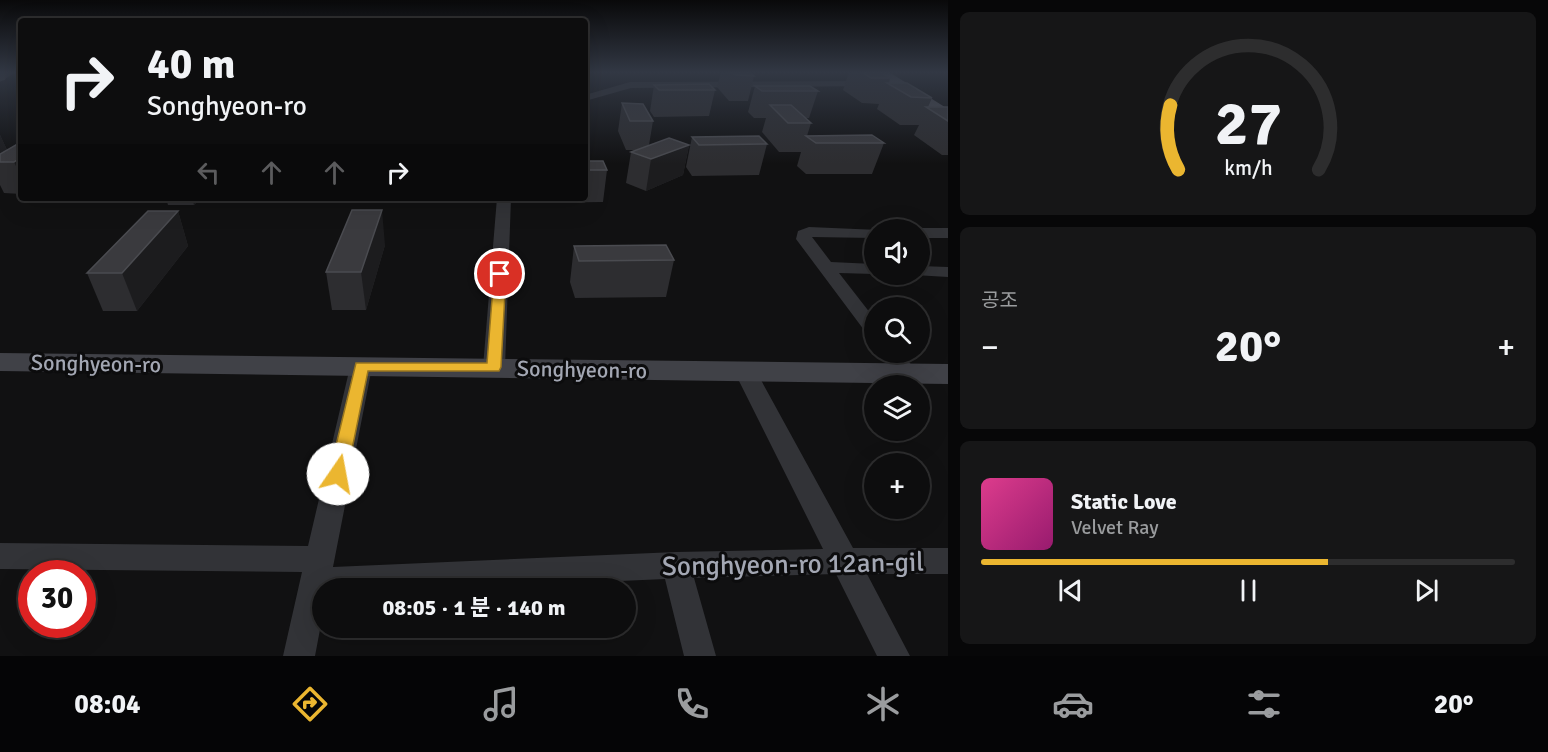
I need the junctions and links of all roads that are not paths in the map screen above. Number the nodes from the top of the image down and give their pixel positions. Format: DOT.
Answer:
graph roads {
  1 [pos="929,103"];
  2 [pos="948,116"];
  3 [pos="504,201"];
  4 [pos="864,233"];
  5 [pos="930,233"];
  6 [pos="948,233"];
  7 [pos="825,267"];
  8 [pos="864,269"];
  9 [pos="930,271"];
  10 [pos="948,272"];
  11 [pos="864,317"];
  12 [pos="0,362"];
  13 [pos="899,363"];
  14 [pos="361,367"];
  15 [pos="494,367"];
  16 [pos="745,371"];
  17 [pos="948,374"];
  18 [pos="0,556"];
  19 [pos="844,560"];
  20 [pos="948,561"];
  21 [pos="676,566"];
  22 [pos="317,571"];
  23 [pos="299,656"];
  24 [pos="700,656"];
  25 [pos="894,656"];
  1 -- 2 [label="main road"];
  3 -- 15 [label="street"];
  4 -- 7 [label="street"];
  5 -- 6 [label="street"];
  7 -- 8 [label="street"];
  7 -- 11 [label="street"];
  9 -- 10 [label="street"];
  12 -- 14 [label="main road, Songhyeon-ro"];
  13 -- 16 [label="main road, Songhyeon-ro"];
  13 -- 17 [label="main road, Songhyeon-ro"];
  14 -- 15 [label="main road, Songhyeon-ro"];
  14 -- 22 [label="street"];
  15 -- 16 [label="main road, Songhyeon-ro"];
  16 -- 19 [label="street"];
  18 -- 22 [label="street, Songhyeon-ro 12an-gil"];
  19 -- 20 [label="street, Songhyeon-ro 12an-gil"];
  19 -- 21 [label="street, Songhyeon-ro 12an-gil"];
  19 -- 25 [label="street"];
  21 -- 22 [label="street, Songhyeon-ro 12an-gil"];
  21 -- 24 [label="street"];
  22 -- 23 [label="street"];
}
